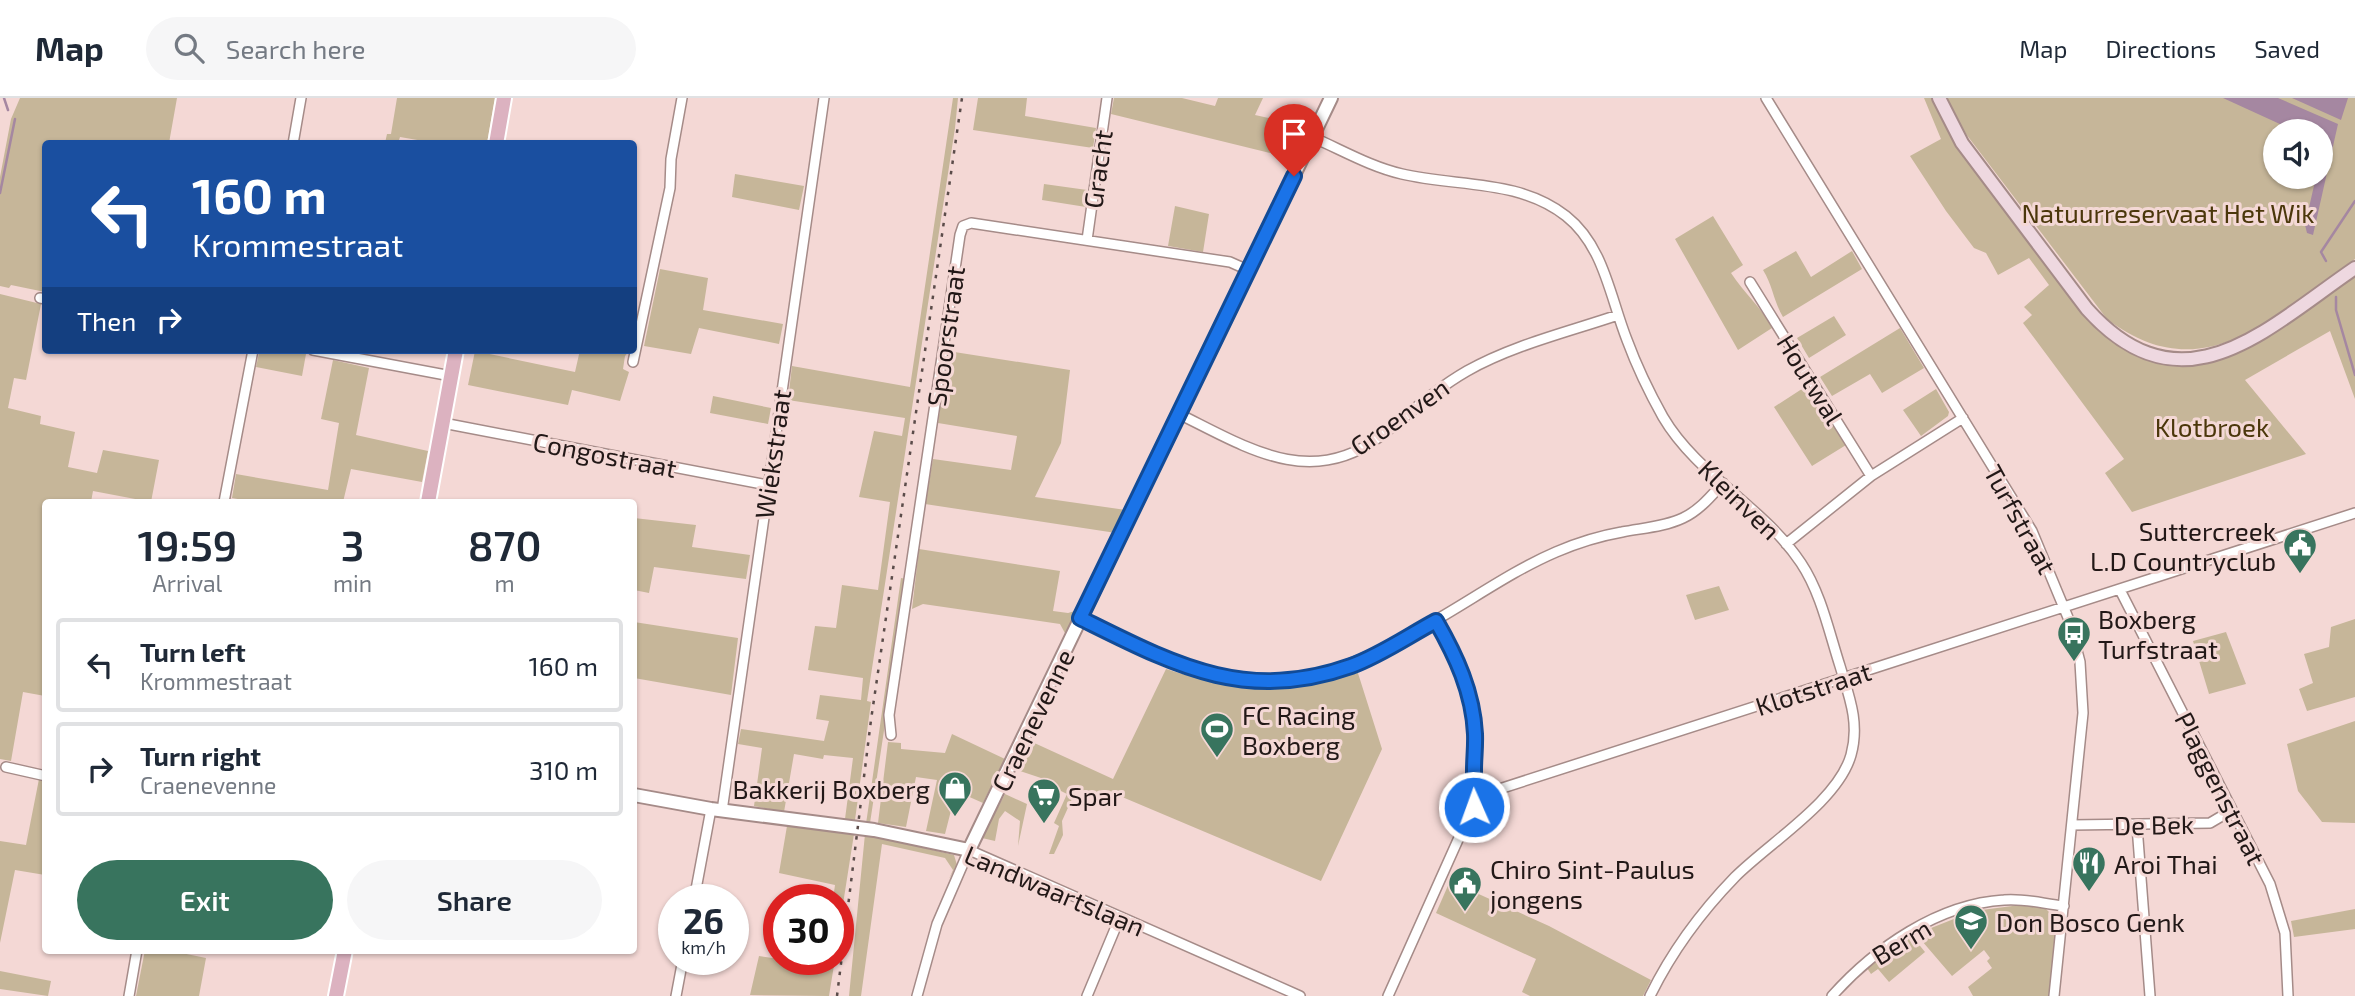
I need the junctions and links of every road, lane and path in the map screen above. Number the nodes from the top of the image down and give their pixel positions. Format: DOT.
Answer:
graph roads {
  1 [pos="301,98"];
  2 [pos="504,98"];
  3 [pos="682,98"];
  4 [pos="824,98"];
  5 [pos="1107,98"];
  6 [pos="1331,98"];
  7 [pos="1766,98"];
  8 [pos="1939,98"];
  9 [pos="1312,137"];
  10 [pos="294,140"];
  11 [pos="497,140"];
  12 [pos="1087,240"];
  13 [pos="2355,268"];
  14 [pos="1248,270"];
  15 [pos="1750,282"];
  16 [pos="1618,315"];
  17 [pos="637,343"];
  18 [pos="252,354"];
  19 [pos="334,354"];
  20 [pos="455,354"];
  21 [pos="635,354"];
  22 [pos="633,362"];
  23 [pos="451,376"];
  24 [pos="1180,414"];
  25 [pos="1962,418"];
  26 [pos="443,423"];
  27 [pos="1871,476"];
  28 [pos="1723,483"];
  29 [pos="767,485"];
  30 [pos="225,499"];
  31 [pos="429,499"];
  32 [pos="2355,513"];
  33 [pos="1786,544"];
  34 [pos="2120,590"];
  35 [pos="2064,607"];
  36 [pos="1080,618"];
  37 [pos="1436,621"];
  38 [pos="1844,678"];
  39 [pos="891,735"];
  40 [pos="6,767"];
  41 [pos="42,774"];
  42 [pos="637,797"];
  43 [pos="1479,799"];
  44 [pos="716,810"];
  45 [pos="2232,810"];
  46 [pos="2072,825"];
  47 [pos="2137,826"];
  48 [pos="969,850"];
  49 [pos="698,884"];
  50 [pos="2064,906"];
  51 [pos="1120,917"];
  52 [pos="136,954"];
  53 [pos="344,954"];
  54 [pos="679,975"];
  55 [pos="129,996"];
  56 [pos="336,996"];
  57 [pos="676,996"];
  58 [pos="917,996"];
  59 [pos="1087,996"];
  60 [pos="1300,996"];
  61 [pos="1388,996"];
  62 [pos="1650,996"];
  63 [pos="1832,996"];
  64 [pos="2054,996"];
  65 [pos="2150,996"];
  66 [pos="2288,996"];
  1 -- 10 [label="street"];
  2 -- 11 [label="main road"];
  3 -- 17 [label="street"];
  4 -- 29 [label="street, Wiekstraat"];
  5 -- 12 [label="street, Gracht"];
  6 -- 9 [label="street, Craenevenne"];
  7 -- 25 [label="street, Turfstraat"];
  8 -- 13 [label="main road"];
  9 -- 14 [label="street, Craenevenne"];
  9 -- 16 [label="street, Kleinven"];
  12 -- 14 [label="street, Spoorstraat"];
  12 -- 39 [label="street, Spoorstraat"];
  14 -- 24 [label="street, Craenevenne"];
  15 -- 27 [label="street, Houtwal"];
  16 -- 24 [label="street, Groenven"];
  16 -- 28 [label="street, Kleinven"];
  18 -- 30 [label="street"];
  19 -- 23 [label="street"];
  20 -- 23 [label="main road"];
  21 -- 22 [label="street"];
  23 -- 26 [label="main road"];
  24 -- 36 [label="street, Craenevenne"];
  25 -- 27 [label="street"];
  25 -- 35 [label="street, Turfstraat"];
  26 -- 29 [label="street, Congostraat"];
  26 -- 31 [label="main road"];
  27 -- 33 [label="street"];
  28 -- 33 [label="street, Kleinven"];
  28 -- 37 [label="street"];
  29 -- 44 [label="street, Wiekstraat"];
  32 -- 34 [label="street, Klotstraat"];
  33 -- 38 [label="street, Kleinven"];
  34 -- 35 [label="street, Klotstraat"];
  34 -- 45 [label="street, Plaggenstraat"];
  35 -- 38 [label="street, Klotstraat"];
  35 -- 46 [label="street, Turfstraat"];
  36 -- 37 [label="street"];
  36 -- 48 [label="street, Craenevenne"];
  37 -- 43 [label="street"];
  38 -- 43 [label="street, Klotstraat"];
  38 -- 62 [label="street, Kleinven"];
  40 -- 41 [label="street"];
  42 -- 44 [label="street, Landwaartslaan"];
  43 -- 61 [label="street"];
  44 -- 48 [label="street, Landwaartslaan"];
  44 -- 49 [label="street, Wiekstraat"];
  45 -- 47 [label="street, De Bek"];
  45 -- 66 [label="street, Plaggenstraat"];
  46 -- 47 [label="street, De Bek"];
  46 -- 50 [label="street, Turfstraat"];
  47 -- 65 [label="street"];
  48 -- 51 [label="street, Landwaartslaan"];
  48 -- 58 [label="street"];
  50 -- 63 [label="street, Berm"];
  50 -- 64 [label="street, Turfstraat"];
  51 -- 59 [label="street"];
  51 -- 60 [label="street, Landwaartslaan"];
  52 -- 55 [label="street"];
  53 -- 56 [label="main road"];
  54 -- 57 [label="street"];
}
